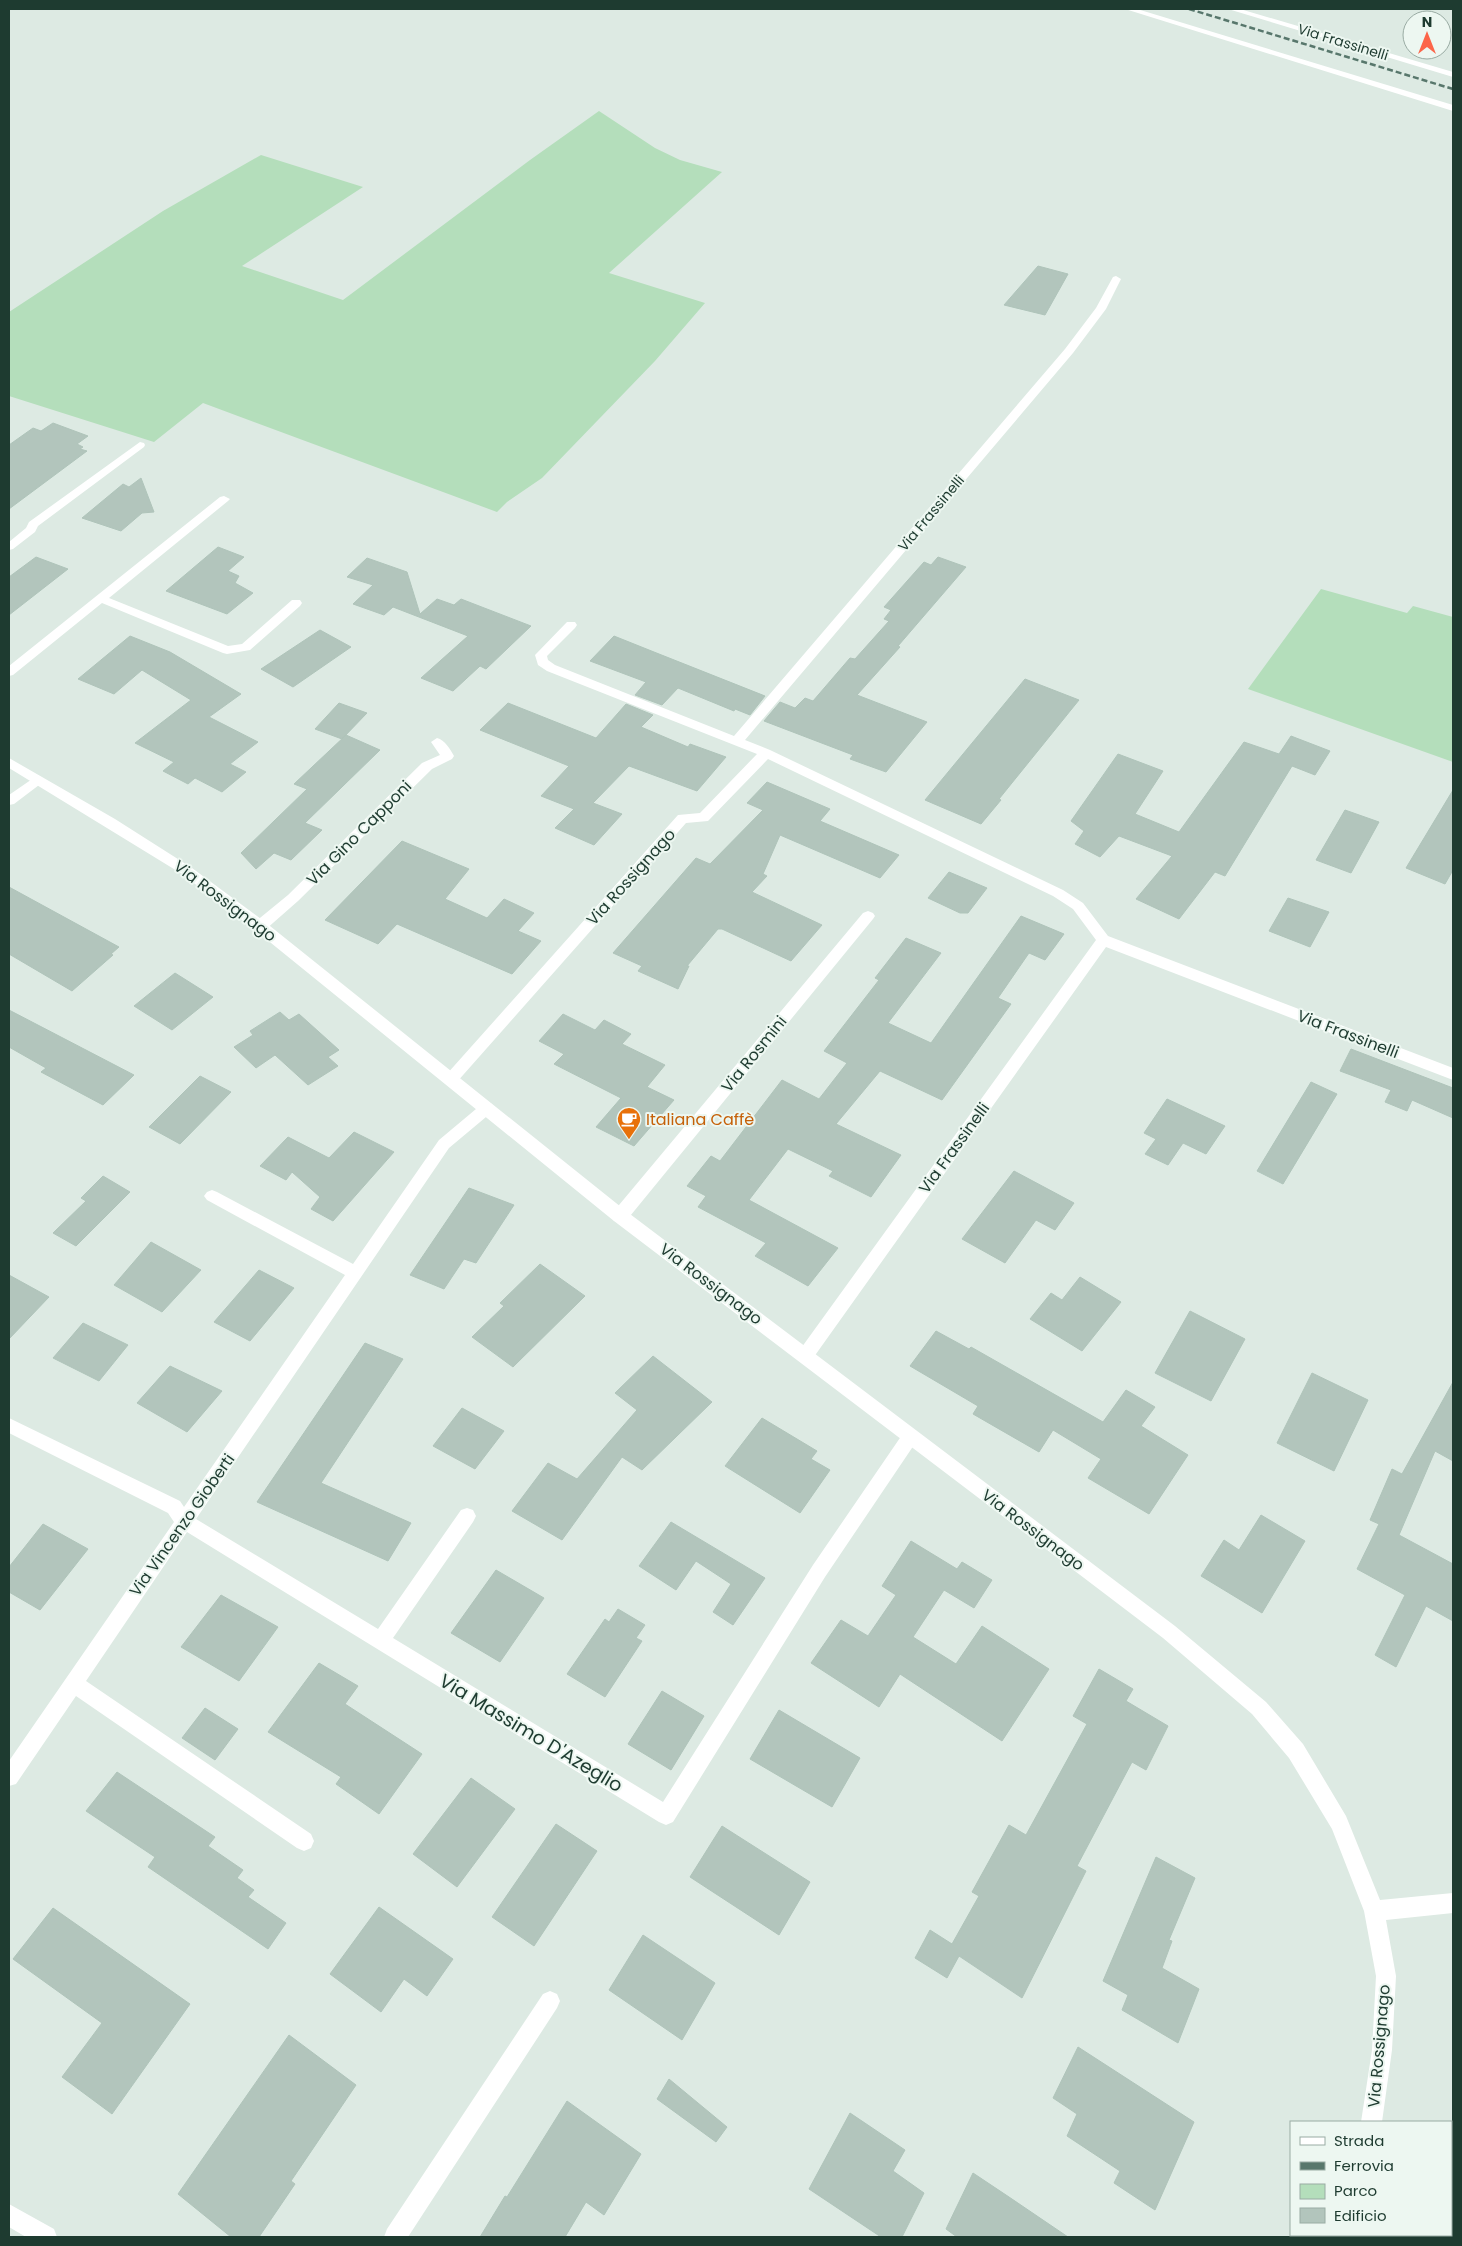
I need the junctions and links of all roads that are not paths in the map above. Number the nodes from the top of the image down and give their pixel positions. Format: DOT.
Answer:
graph roads {
  1 [pos="1129,9"];
  2 [pos="1232,9"];
  3 [pos="1453,75"];
  4 [pos="1453,108"];
  5 [pos="1116,279"];
  6 [pos="140,444"];
  7 [pos="224,499"];
  8 [pos="9,547"];
  9 [pos="101,599"];
  10 [pos="296,603"];
  11 [pos="571,625"];
  12 [pos="9,672"];
  13 [pos="737,741"];
  14 [pos="437,742"];
  15 [pos="766,753"];
  16 [pos="9,762"];
  17 [pos="38,779"];
  18 [pos="9,802"];
  19 [pos="868,916"];
  20 [pos="260,926"];
  21 [pos="1103,940"];
  22 [pos="1453,1074"];
  23 [pos="451,1079"];
  24 [pos="487,1108"];
  25 [pos="212,1196"];
  26 [pos="620,1216"];
  27 [pos="355,1273"];
  28 [pos="805,1356"];
  29 [pos="9,1426"];
  30 [pos="910,1437"];
  31 [pos="467,1516"];
  32 [pos="184,1521"];
  33 [pos="380,1641"];
  34 [pos="72,1684"];
  35 [pos="9,1777"];
  36 [pos="304,1841"];
  37 [pos="1453,1903"];
  38 [pos="1374,1911"];
  39 [pos="550,2001"];
  40 [pos="1372,2121"];
  41 [pos="9,2215"];
  42 [pos="46,2237"];
  43 [pos="395,2237"];
  1 -- 4 [label="street"];
  2 -- 3 [label="street, Via Frassinelli"];
  5 -- 13 [label="street, Via Frassinelli"];
  6 -- 8 [label="street"];
  7 -- 9 [label="street"];
  9 -- 10 [label="street"];
  9 -- 12 [label="street"];
  11 -- 13 [label="street"];
  13 -- 15 [label="street"];
  14 -- 20 [label="street, Via Gino Capponi"];
  15 -- 21 [label="street"];
  15 -- 23 [label="street, Via Rossignago"];
  16 -- 17 [label="street, Via Rossignago"];
  17 -- 18 [label="street"];
  17 -- 20 [label="street, Via Rossignago"];
  19 -- 26 [label="street, Via Rosmini"];
  20 -- 23 [label="street, Via Rossignago"];
  21 -- 22 [label="street, Via Frassinelli"];
  21 -- 28 [label="street, Via Frassinelli"];
  23 -- 24 [label="street, Via Rossignago"];
  24 -- 26 [label="street, Via Rossignago"];
  24 -- 27 [label="street, Via Vincenzo Gioberti"];
  25 -- 27 [label="street"];
  26 -- 28 [label="street, Via Rossignago"];
  27 -- 32 [label="street, Via Vincenzo Gioberti"];
  28 -- 30 [label="street, Via Rossignago"];
  29 -- 32 [label="street, Via Massimo D'Azeglio"];
  30 -- 33 [label="street, Via Massimo D'Azeglio"];
  30 -- 38 [label="street, Via Rossignago"];
  31 -- 33 [label="street"];
  32 -- 33 [label="street, Via Massimo D'Azeglio"];
  32 -- 34 [label="street, Via Vincenzo Gioberti"];
  34 -- 35 [label="street, Via Vincenzo Gioberti"];
  34 -- 36 [label="street"];
  37 -- 38 [label="street"];
  38 -- 40 [label="street, Via Rossignago"];
  39 -- 43 [label="street"];
  41 -- 42 [label="street"];
}
